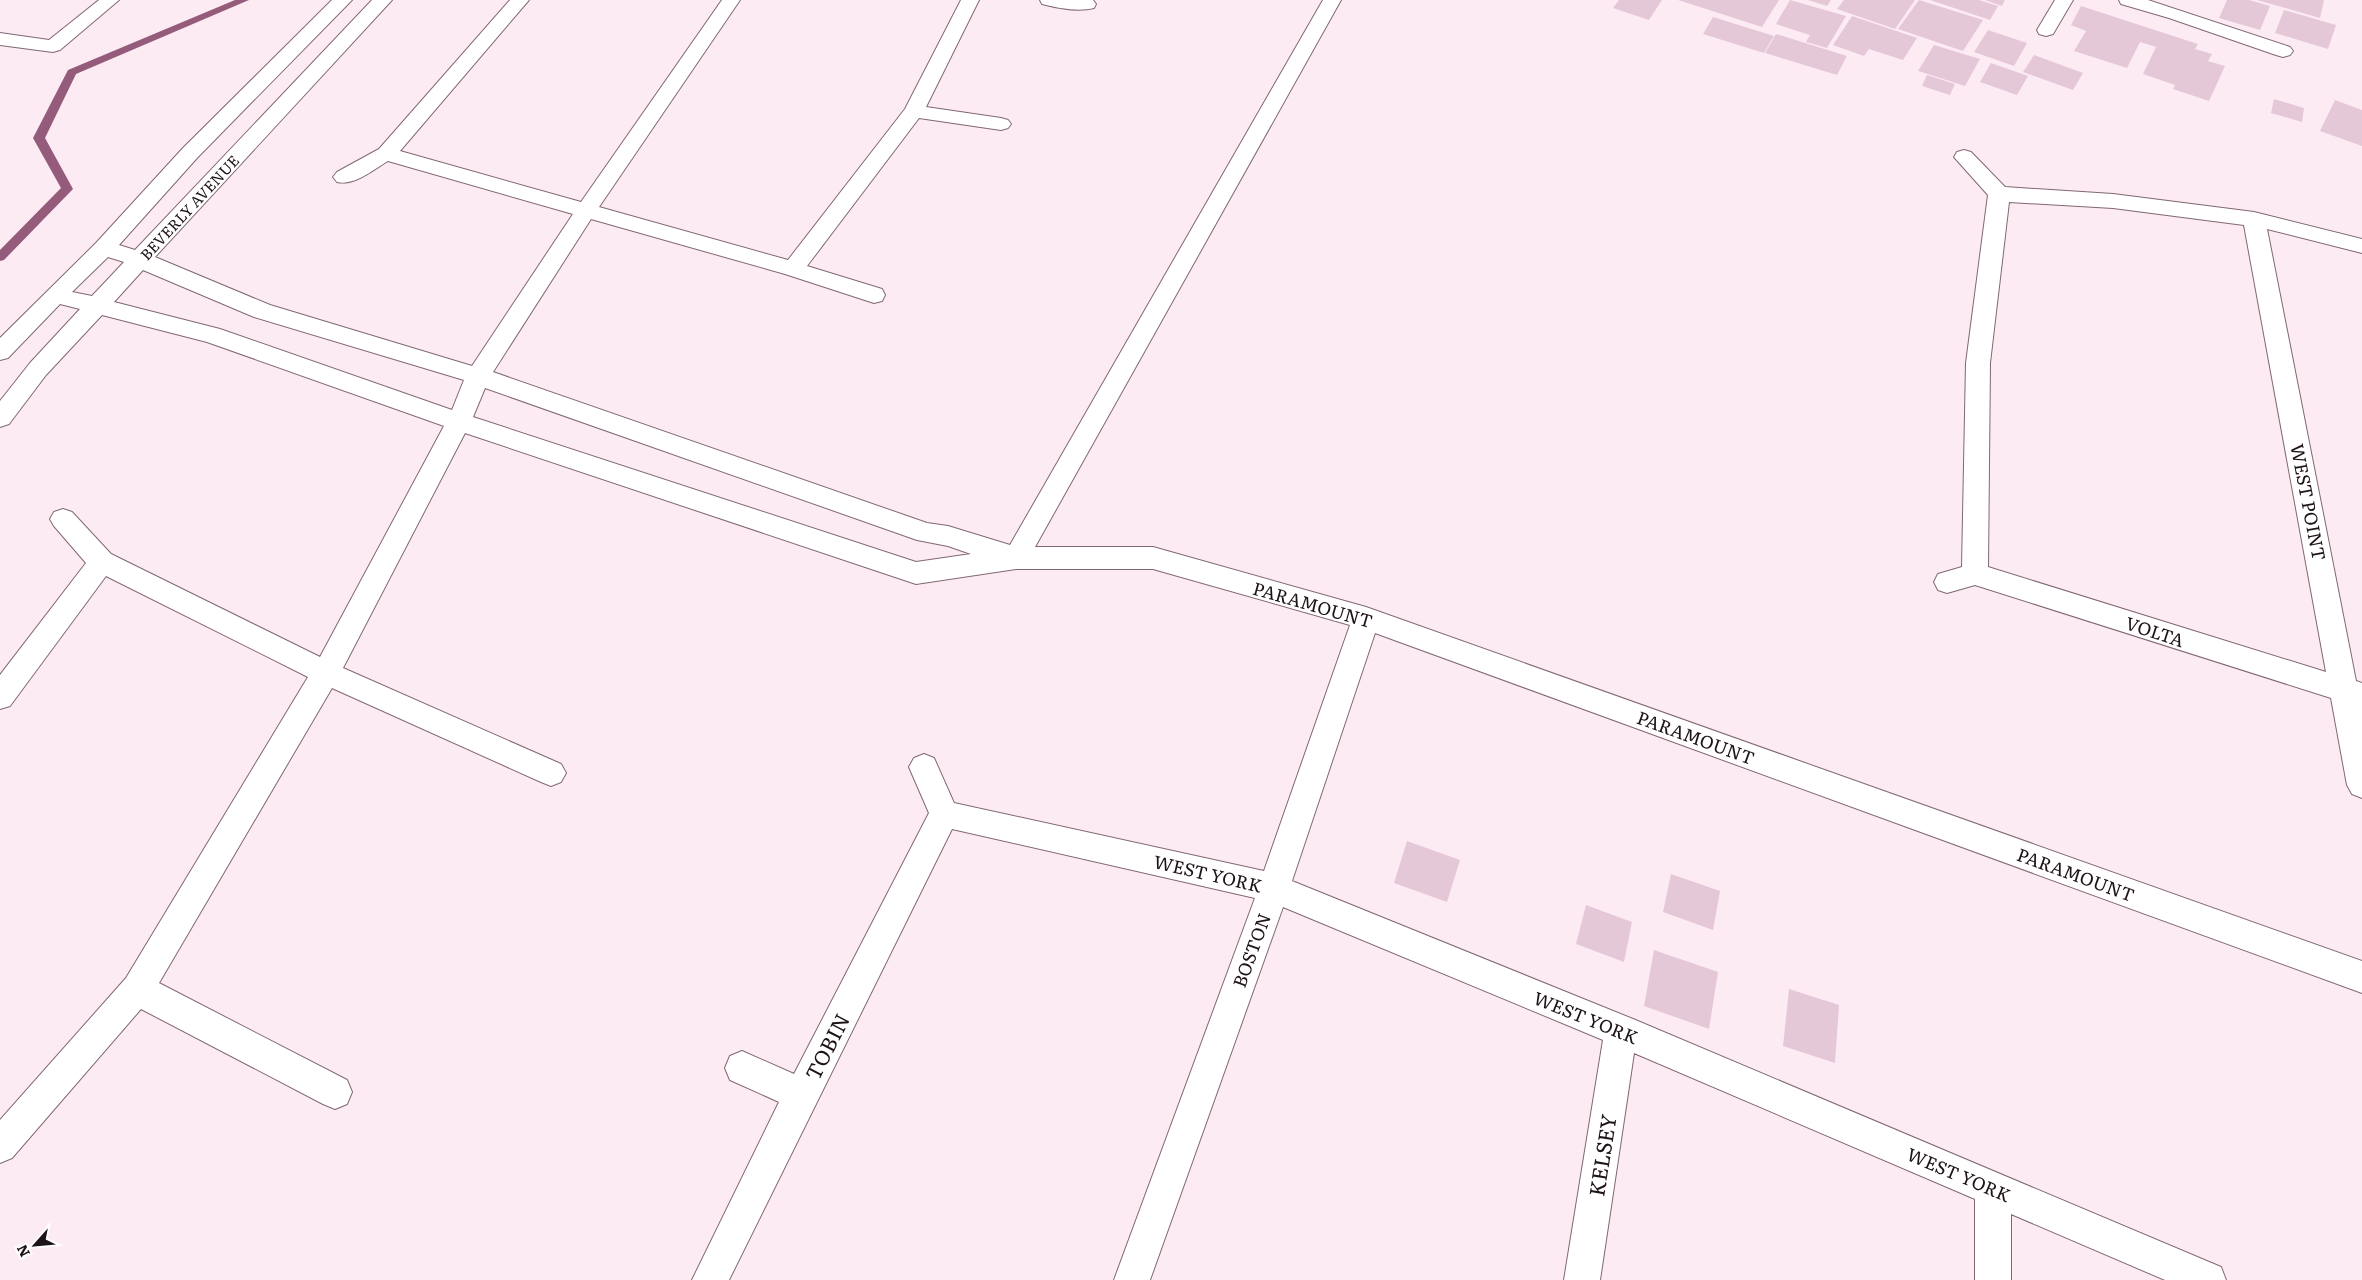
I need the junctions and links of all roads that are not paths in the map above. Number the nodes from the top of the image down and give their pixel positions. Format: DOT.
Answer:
graph roads {
  1 [pos="110,0"];
  2 [pos="343,0"];
  3 [pos="383,0"];
  4 [pos="520,0"];
  5 [pos="731,0"];
  6 [pos="970,0"];
  7 [pos="1049,0"];
  8 [pos="1332,0"];
  9 [pos="2064,0"];
  10 [pos="2128,0"];
  11 [pos="1087,4"];
  12 [pos="2183,7"];
  13 [pos="2046,30"];
  14 [pos="0,39"];
  15 [pos="2283,51"];
  16 [pos="914,111"];
  17 [pos="1001,124"];
  18 [pos="386,154"];
  19 [pos="1964,157"];
  20 [pos="344,177"];
  21 [pos="1999,194"];
  22 [pos="586,210"];
  23 [pos="2254,219"];
  24 [pos="2362,246"];
  25 [pos="104,248"];
  26 [pos="141,260"];
  27 [pos="793,269"];
  28 [pos="55,295"];
  29 [pos="874,295"];
  30 [pos="98,306"];
  31 [pos="0,352"];
  32 [pos="478,376"];
  33 [pos="0,418"];
  34 [pos="460,422"];
  35 [pos="63,519"];
  36 [pos="1016,558"];
  37 [pos="102,562"];
  38 [pos="1975,574"];
  39 [pos="1947,582"];
  40 [pos="1366,618"];
  41 [pos="326,673"];
  42 [pos="2354,693"];
  43 [pos="0,697"];
  44 [pos="924,767"];
  45 [pos="552,773"];
  46 [pos="2362,785"];
  47 [pos="944,814"];
  48 [pos="1274,888"];
  49 [pos="2362,977"];
  50 [pos="136,989"];
  51 [pos="1621,1031"];
  52 [pos="742,1068"];
  53 [pos="335,1092"];
  54 [pos="801,1096"];
  55 [pos="0,1146"];
  56 [pos="1993,1188"];
  57 [pos="710,1280"];
  58 [pos="1132,1280"];
  59 [pos="1582,1280"];
  60 [pos="1993,1280"];
  61 [pos="2208,1280"];
  1 -- 14 [label="street"];
  2 -- 25 [label="street, BEVERLY AVENUE"];
  3 -- 26 [label="street, BEVERLY AVENUE"];
  4 -- 18 [label="street"];
  5 -- 22 [label="street"];
  6 -- 16 [label="street"];
  7 -- 11 [label="street"];
  8 -- 36 [label="street"];
  9 -- 13 [label="street"];
  10 -- 12 [label="street"];
  12 -- 15 [label="street"];
  16 -- 17 [label="street"];
  16 -- 27 [label="street"];
  18 -- 20 [label="street"];
  18 -- 22 [label="street"];
  19 -- 21 [label="street"];
  21 -- 23 [label="street"];
  21 -- 38 [label="street"];
  22 -- 27 [label="street"];
  22 -- 32 [label="street"];
  23 -- 24 [label="street"];
  23 -- 42 [label="street, WEST POINT"];
  25 -- 26 [label="street"];
  25 -- 28 [label="street, BEVERLY AVENUE"];
  26 -- 30 [label="street, BEVERLY AVENUE"];
  26 -- 32 [label="street"];
  27 -- 29 [label="street"];
  28 -- 30 [label="street"];
  28 -- 31 [label="street, BEVERLY AVENUE"];
  30 -- 33 [label="street, BEVERLY AVENUE"];
  30 -- 34 [label="street"];
  32 -- 34 [label="street"];
  32 -- 36 [label="street"];
  34 -- 36 [label="street"];
  34 -- 41 [label="street"];
  35 -- 37 [label="street"];
  36 -- 40 [label="street, PARAMOUNT"];
  37 -- 41 [label="street"];
  37 -- 43 [label="street"];
  38 -- 39 [label="street"];
  38 -- 42 [label="street, VOLTA"];
  40 -- 48 [label="street, BOSTON"];
  40 -- 49 [label="street, PARAMOUNT"];
  41 -- 45 [label="street"];
  41 -- 50 [label="street"];
  42 -- 46 [label="street, WEST POINT"];
  44 -- 47 [label="street"];
  47 -- 48 [label="street, WEST YORK"];
  47 -- 54 [label="street, TOBIN"];
  48 -- 51 [label="street, WEST YORK"];
  48 -- 58 [label="street, BOSTON"];
  50 -- 53 [label="street"];
  50 -- 55 [label="street"];
  51 -- 56 [label="street, WEST YORK"];
  51 -- 59 [label="street, KELSEY"];
  52 -- 54 [label="street"];
  54 -- 57 [label="street, TOBIN"];
  56 -- 60 [label="street"];
  56 -- 61 [label="street, WEST YORK"];
}
